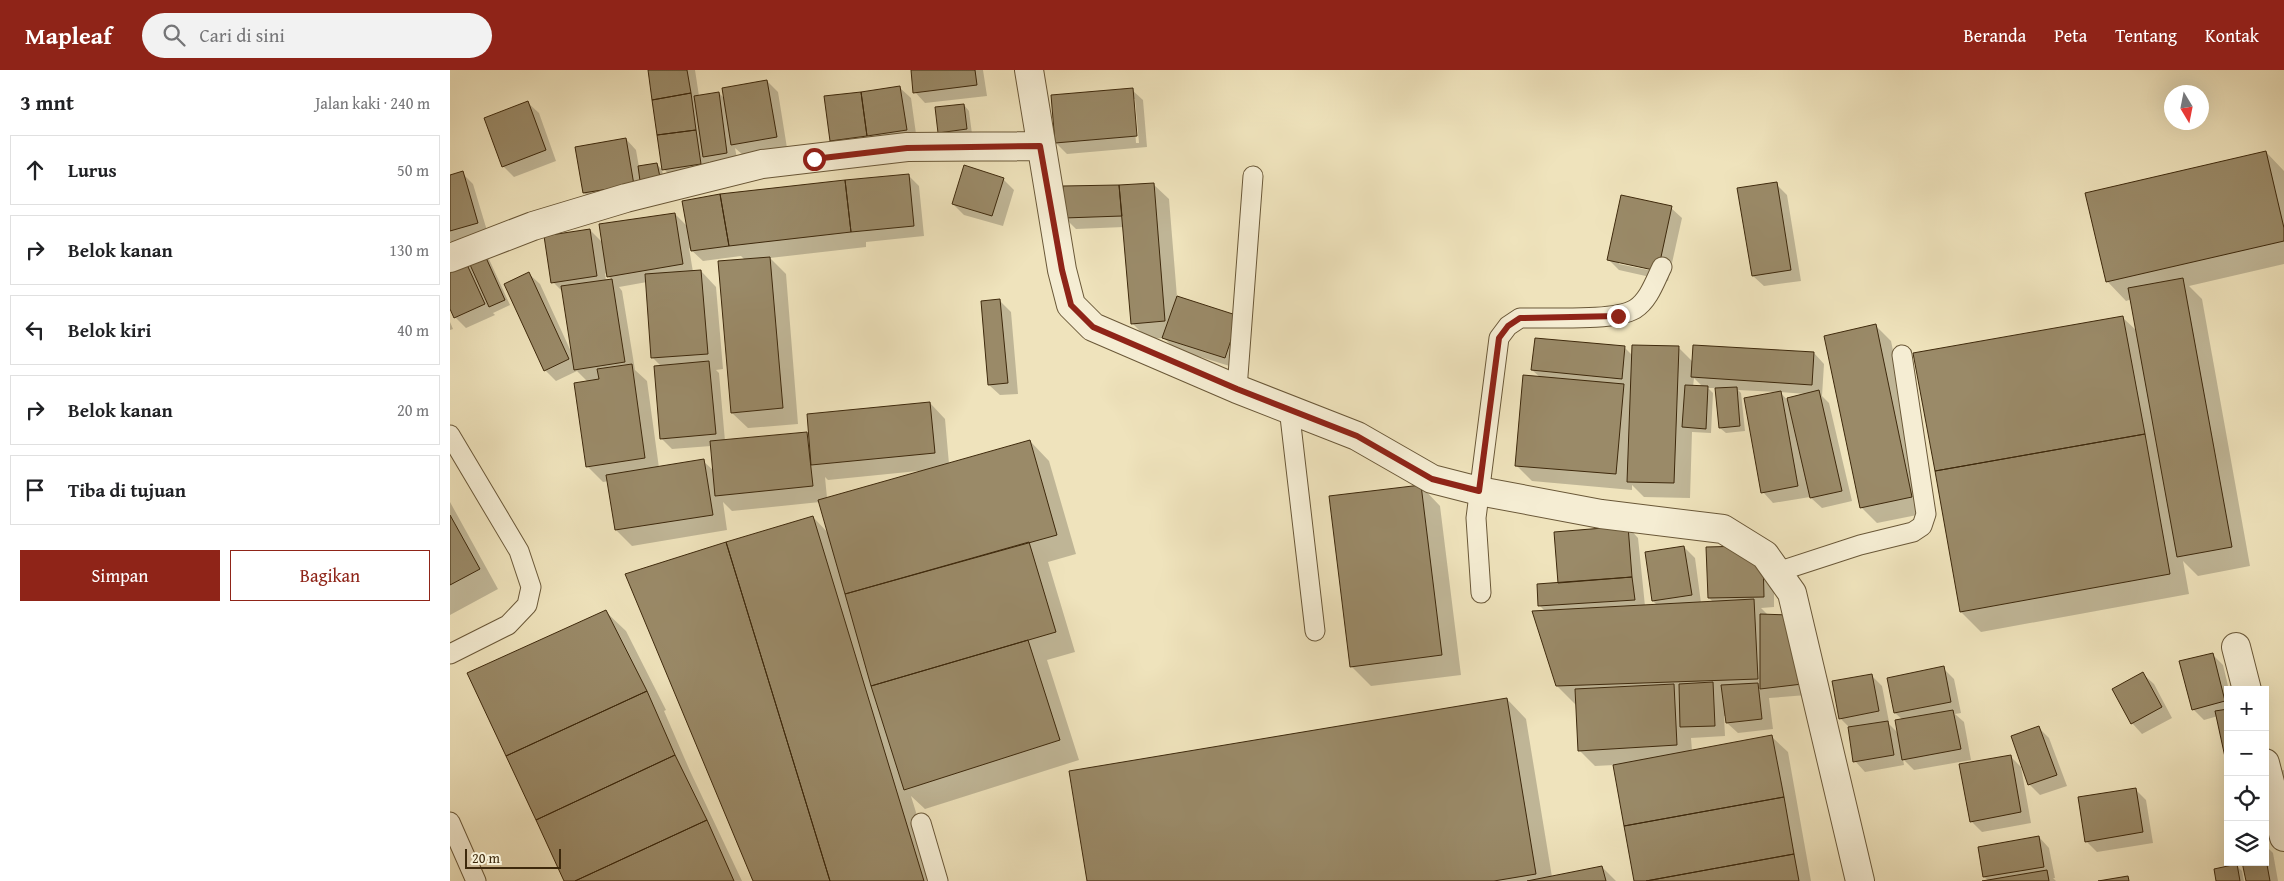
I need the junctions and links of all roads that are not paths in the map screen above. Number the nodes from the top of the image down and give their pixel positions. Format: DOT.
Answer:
graph roads {
  1 [pos="1029,70"];
  2 [pos="1040,146"];
  3 [pos="1253,176"];
  4 [pos="450,258"];
  5 [pos="1662,267"];
  6 [pos="1902,355"];
  7 [pos="1237,389"];
  8 [pos="1288,408"];
  9 [pos="450,435"];
  10 [pos="1479,491"];
  11 [pos="1778,572"];
  12 [pos="1481,593"];
  13 [pos="1315,631"];
  14 [pos="2236,647"];
  15 [pos="450,654"];
  16 [pos="2246,686"];
  17 [pos="2268,776"];
  18 [pos="450,822"];
  19 [pos="921,822"];
  20 [pos="2284,837"];
  21 [pos="476,881"];
  22 [pos="938,881"];
  23 [pos="1860,881"];
  1 -- 2 [label="street"];
  2 -- 4 [label="street"];
  2 -- 7 [label="street"];
  3 -- 7 [label="lane"];
  5 -- 10 [label="lane"];
  6 -- 11 [label="lane"];
  7 -- 8 [label="street"];
  8 -- 10 [label="street"];
  8 -- 13 [label="lane"];
  9 -- 15 [label="lane"];
  10 -- 11 [label="street"];
  10 -- 12 [label="lane"];
  11 -- 23 [label="street"];
  14 -- 16 [label="street"];
  17 -- 20 [label="street"];
  18 -- 21 [label="lane"];
  19 -- 22 [label="lane"];
}
